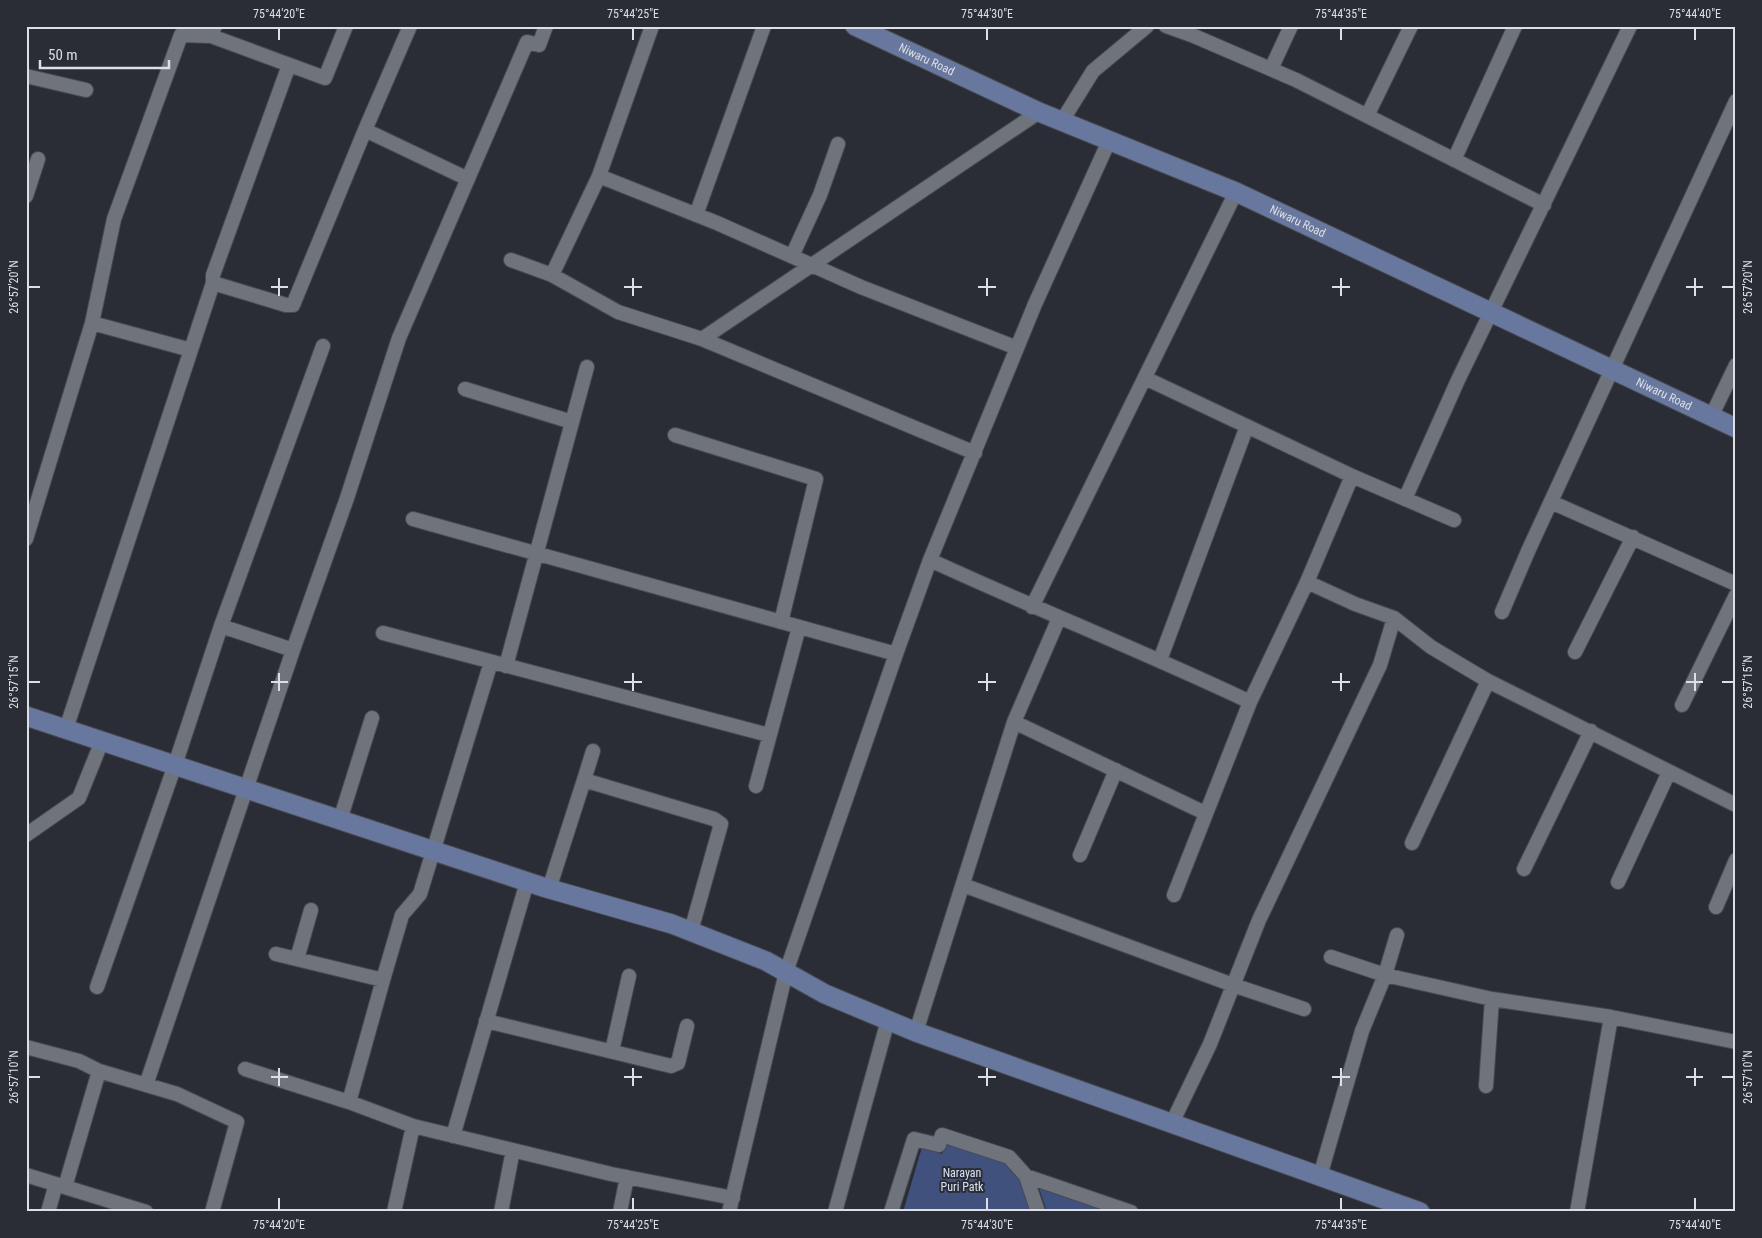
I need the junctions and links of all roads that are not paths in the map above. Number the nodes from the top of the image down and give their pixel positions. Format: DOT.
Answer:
graph roads {
  1 [pos="346,26"];
  2 [pos="410,26"];
  3 [pos="546,26"];
  4 [pos="652,26"];
  5 [pos="764,26"];
  6 [pos="856,26"];
  7 [pos="1147,26"];
  8 [pos="1166,26"];
  9 [pos="1291,26"];
  10 [pos="1411,26"];
  11 [pos="1515,26"];
  12 [pos="1630,26"];
  13 [pos="213,31"];
  14 [pos="289,64"];
  15 [pos="1271,69"];
  16 [pos="26,76"];
  17 [pos="86,90"];
  18 [pos="1736,101"];
  19 [pos="1039,112"];
  20 [pos="1367,116"];
  21 [pos="1062,121"];
  22 [pos="364,130"];
  23 [pos="1109,141"];
  24 [pos="838,144"];
  25 [pos="38,159"];
  26 [pos="1454,160"];
  27 [pos="599,176"];
  28 [pos="468,178"];
  29 [pos="1236,192"];
  30 [pos="26,196"];
  31 [pos="1544,205"];
  32 [pos="696,215"];
  33 [pos="792,256"];
  34 [pos="511,260"];
  35 [pos="814,266"];
  36 [pos="552,275"];
  37 [pos="213,283"];
  38 [pos="1492,313"];
  39 [pos="92,323"];
  40 [pos="702,339"];
  41 [pos="323,346"];
  42 [pos="1017,348"];
  43 [pos="191,350"];
  44 [pos="1736,364"];
  45 [pos="587,367"];
  46 [pos="1612,370"];
  47 [pos="1145,378"];
  48 [pos="465,389"];
  49 [pos="1711,417"];
  50 [pos="572,422"];
  51 [pos="1247,426"];
  52 [pos="1736,428"];
  53 [pos="675,435"];
  54 [pos="975,453"];
  55 [pos="1352,476"];
  56 [pos="1405,499"];
  57 [pos="1551,502"];
  58 [pos="413,519"];
  59 [pos="1454,520"];
  60 [pos="1633,537"];
  61 [pos="26,539"];
  62 [pos="536,554"];
  63 [pos="930,560"];
  64 [pos="1307,582"];
  65 [pos="1736,584"];
  66 [pos="1736,595"];
  67 [pos="1032,607"];
  68 [pos="1502,612"];
  69 [pos="1059,618"];
  70 [pos="1394,618"];
  71 [pos="781,622"];
  72 [pos="221,626"];
  73 [pos="799,627"];
  74 [pos="383,633"];
  75 [pos="293,650"];
  76 [pos="1575,652"];
  77 [pos="896,654"];
  78 [pos="1160,660"];
  79 [pos="491,662"];
  80 [pos="506,666"];
  81 [pos="1488,681"];
  82 [pos="1250,702"];
  83 [pos="1682,705"];
  84 [pos="26,716"];
  85 [pos="372,718"];
  86 [pos="1014,722"];
  87 [pos="66,729"];
  88 [pos="1591,731"];
  89 [pos="769,735"];
  90 [pos="102,741"];
  91 [pos="593,751"];
  92 [pos="175,765"];
  93 [pos="1116,770"];
  94 [pos="1669,772"];
  95 [pos="584,780"];
  96 [pos="756,786"];
  97 [pos="247,789"];
  98 [pos="1736,805"];
  99 [pos="1205,813"];
  100 [pos="340,820"];
  101 [pos="26,836"];
  102 [pos="1412,843"];
  103 [pos="435,852"];
  104 [pos="1080,854"];
  105 [pos="1736,860"];
  106 [pos="1524,869"];
  107 [pos="527,882"];
  108 [pos="1618,882"];
  109 [pos="963,885"];
  110 [pos="549,890"];
  111 [pos="1174,895"];
  112 [pos="1716,906"];
  113 [pos="311,910"];
  114 [pos="691,931"];
  115 [pos="1397,935"];
  116 [pos="276,954"];
  117 [pos="1331,957"];
  118 [pos="297,959"];
  119 [pos="786,972"];
  120 [pos="1385,975"];
  121 [pos="629,976"];
  122 [pos="383,980"];
  123 [pos="1233,985"];
  124 [pos="97,987"];
  125 [pos="1492,1000"];
  126 [pos="1304,1009"];
  127 [pos="1612,1017"];
  128 [pos="486,1020"];
  129 [pos="888,1020"];
  130 [pos="686,1026"];
  131 [pos="916,1032"];
  132 [pos="1736,1042"];
  133 [pos="26,1048"];
  134 [pos="612,1051"];
  135 [pos="245,1069"];
  136 [pos="99,1071"];
  137 [pos="146,1085"];
  138 [pos="1486,1086"];
  139 [pos="350,1102"];
  140 [pos="1172,1123"];
  141 [pos="413,1126"];
  142 [pos="453,1136"];
  143 [pos="513,1150"];
  144 [pos="26,1175"];
  145 [pos="1026,1176"];
  146 [pos="1320,1176"];
  147 [pos="627,1177"];
  148 [pos="60,1185"];
  149 [pos="733,1198"];
  150 [pos="48,1212"];
  151 [pos="146,1212"];
  152 [pos="212,1212"];
  153 [pos="394,1212"];
  154 [pos="501,1212"];
  155 [pos="620,1212"];
  156 [pos="729,1212"];
  157 [pos="835,1212"];
  158 [pos="891,1212"];
  159 [pos="1038,1212"];
  160 [pos="1131,1212"];
  161 [pos="1420,1212"];
  162 [pos="1577,1212"];
  1 -- 14 [label="street"];
  2 -- 22 [label="street"];
  3 -- 28 [label="street"];
  4 -- 27 [label="street"];
  5 -- 32 [label="street"];
  6 -- 19 [label="street, Niwaru Road"];
  7 -- 21 [label="street"];
  8 -- 15 [label="street"];
  9 -- 15 [label="street"];
  10 -- 20 [label="street"];
  11 -- 26 [label="street"];
  12 -- 31 [label="street"];
  13 -- 14 [label="street"];
  13 -- 39 [label="street"];
  14 -- 37 [label="street"];
  15 -- 20 [label="street"];
  16 -- 17 [label="street"];
  18 -- 46 [label="street"];
  19 -- 21 [label="street, Niwaru Road"];
  19 -- 35 [label="street"];
  20 -- 26 [label="street"];
  21 -- 23 [label="street, Niwaru Road"];
  22 -- 28 [label="street"];
  22 -- 37 [label="street"];
  23 -- 29 [label="street, Niwaru Road"];
  23 -- 42 [label="street"];
  24 -- 33 [label="street"];
  25 -- 30 [label="street"];
  26 -- 31 [label="street"];
  27 -- 32 [label="street"];
  27 -- 36 [label="street"];
  28 -- 75 [label="street"];
  29 -- 38 [label="street, Niwaru Road"];
  29 -- 47 [label="street"];
  31 -- 38 [label="street"];
  32 -- 33 [label="street"];
  33 -- 35 [label="street"];
  34 -- 36 [label="street"];
  35 -- 40 [label="street"];
  35 -- 42 [label="street"];
  36 -- 40 [label="street"];
  37 -- 43 [label="street"];
  38 -- 46 [label="street, Niwaru Road"];
  38 -- 56 [label="street"];
  39 -- 43 [label="street"];
  39 -- 61 [label="street"];
  40 -- 54 [label="street"];
  41 -- 72 [label="street"];
  42 -- 54 [label="street"];
  43 -- 87 [label="street"];
  44 -- 49 [label="street"];
  45 -- 50 [label="street"];
  46 -- 49 [label="street, Niwaru Road"];
  46 -- 57 [label="street"];
  47 -- 51 [label="street"];
  47 -- 67 [label="street"];
  48 -- 50 [label="street"];
  49 -- 52 [label="street, Niwaru Road"];
  50 -- 62 [label="street"];
  51 -- 55 [label="street"];
  51 -- 78 [label="street"];
  53 -- 71 [label="street"];
  54 -- 63 [label="street"];
  55 -- 56 [label="street"];
  55 -- 64 [label="street"];
  56 -- 59 [label="street"];
  57 -- 60 [label="street"];
  57 -- 68 [label="street"];
  58 -- 62 [label="street"];
  60 -- 65 [label="street"];
  60 -- 76 [label="street"];
  62 -- 71 [label="street"];
  62 -- 80 [label="street"];
  63 -- 67 [label="street"];
  63 -- 77 [label="street"];
  64 -- 70 [label="street"];
  64 -- 82 [label="street"];
  66 -- 83 [label="street"];
  67 -- 69 [label="street"];
  69 -- 78 [label="street"];
  69 -- 86 [label="street"];
  70 -- 81 [label="street"];
  70 -- 123 [label="street"];
  71 -- 73 [label="street"];
  72 -- 75 [label="street"];
  72 -- 92 [label="street"];
  73 -- 77 [label="street"];
  73 -- 89 [label="street"];
  74 -- 79 [label="street"];
  75 -- 97 [label="street"];
  77 -- 119 [label="street"];
  78 -- 82 [label="street"];
  79 -- 80 [label="street"];
  79 -- 103 [label="street"];
  80 -- 89 [label="street"];
  81 -- 88 [label="street"];
  81 -- 102 [label="street"];
  82 -- 99 [label="street"];
  84 -- 87 [label="street"];
  85 -- 100 [label="street"];
  86 -- 93 [label="street"];
  86 -- 109 [label="street"];
  87 -- 90 [label="street"];
  88 -- 94 [label="street"];
  88 -- 106 [label="street"];
  89 -- 96 [label="street"];
  90 -- 92 [label="street"];
  90 -- 101 [label="street"];
  91 -- 95 [label="street"];
  92 -- 97 [label="street"];
  92 -- 124 [label="street"];
  93 -- 99 [label="street"];
  93 -- 104 [label="street"];
  94 -- 98 [label="street"];
  94 -- 108 [label="street"];
  95 -- 110 [label="street"];
  95 -- 114 [label="street"];
  97 -- 100 [label="street"];
  97 -- 137 [label="street"];
  99 -- 111 [label="street"];
  100 -- 103 [label="street"];
  103 -- 107 [label="street"];
  103 -- 122 [label="street"];
  105 -- 112 [label="street"];
  107 -- 110 [label="street"];
  107 -- 128 [label="street"];
  109 -- 123 [label="street"];
  109 -- 131 [label="street"];
  110 -- 114 [label="street"];
  113 -- 118 [label="street"];
  114 -- 119 [label="street"];
  115 -- 120 [label="street"];
  116 -- 118 [label="street"];
  117 -- 120 [label="street"];
  118 -- 122 [label="street"];
  119 -- 129 [label="street"];
  119 -- 149 [label="street"];
  120 -- 125 [label="street"];
  120 -- 146 [label="street"];
  121 -- 134 [label="street"];
  122 -- 139 [label="street"];
  123 -- 126 [label="street"];
  123 -- 140 [label="street"];
  125 -- 127 [label="street"];
  125 -- 138 [label="street"];
  127 -- 132 [label="street"];
  127 -- 162 [label="street"];
  128 -- 134 [label="street"];
  128 -- 142 [label="street"];
  129 -- 131 [label="street"];
  129 -- 157 [label="street"];
  130 -- 134 [label="street"];
  131 -- 140 [label="street"];
  133 -- 136 [label="street"];
  135 -- 139 [label="street"];
  136 -- 137 [label="street"];
  136 -- 148 [label="street"];
  137 -- 152 [label="street"];
  139 -- 141 [label="street"];
  140 -- 146 [label="street"];
  141 -- 142 [label="street"];
  141 -- 153 [label="street"];
  142 -- 143 [label="street"];
  143 -- 147 [label="street"];
  143 -- 154 [label="street"];
  144 -- 148 [label="street"];
  145 -- 158 [label="street"];
  145 -- 159 [label="street"];
  145 -- 160 [label="street"];
  146 -- 161 [label="street"];
  147 -- 149 [label="street"];
  147 -- 155 [label="street"];
  148 -- 150 [label="street"];
  148 -- 151 [label="street"];
  149 -- 156 [label="street"];
}
